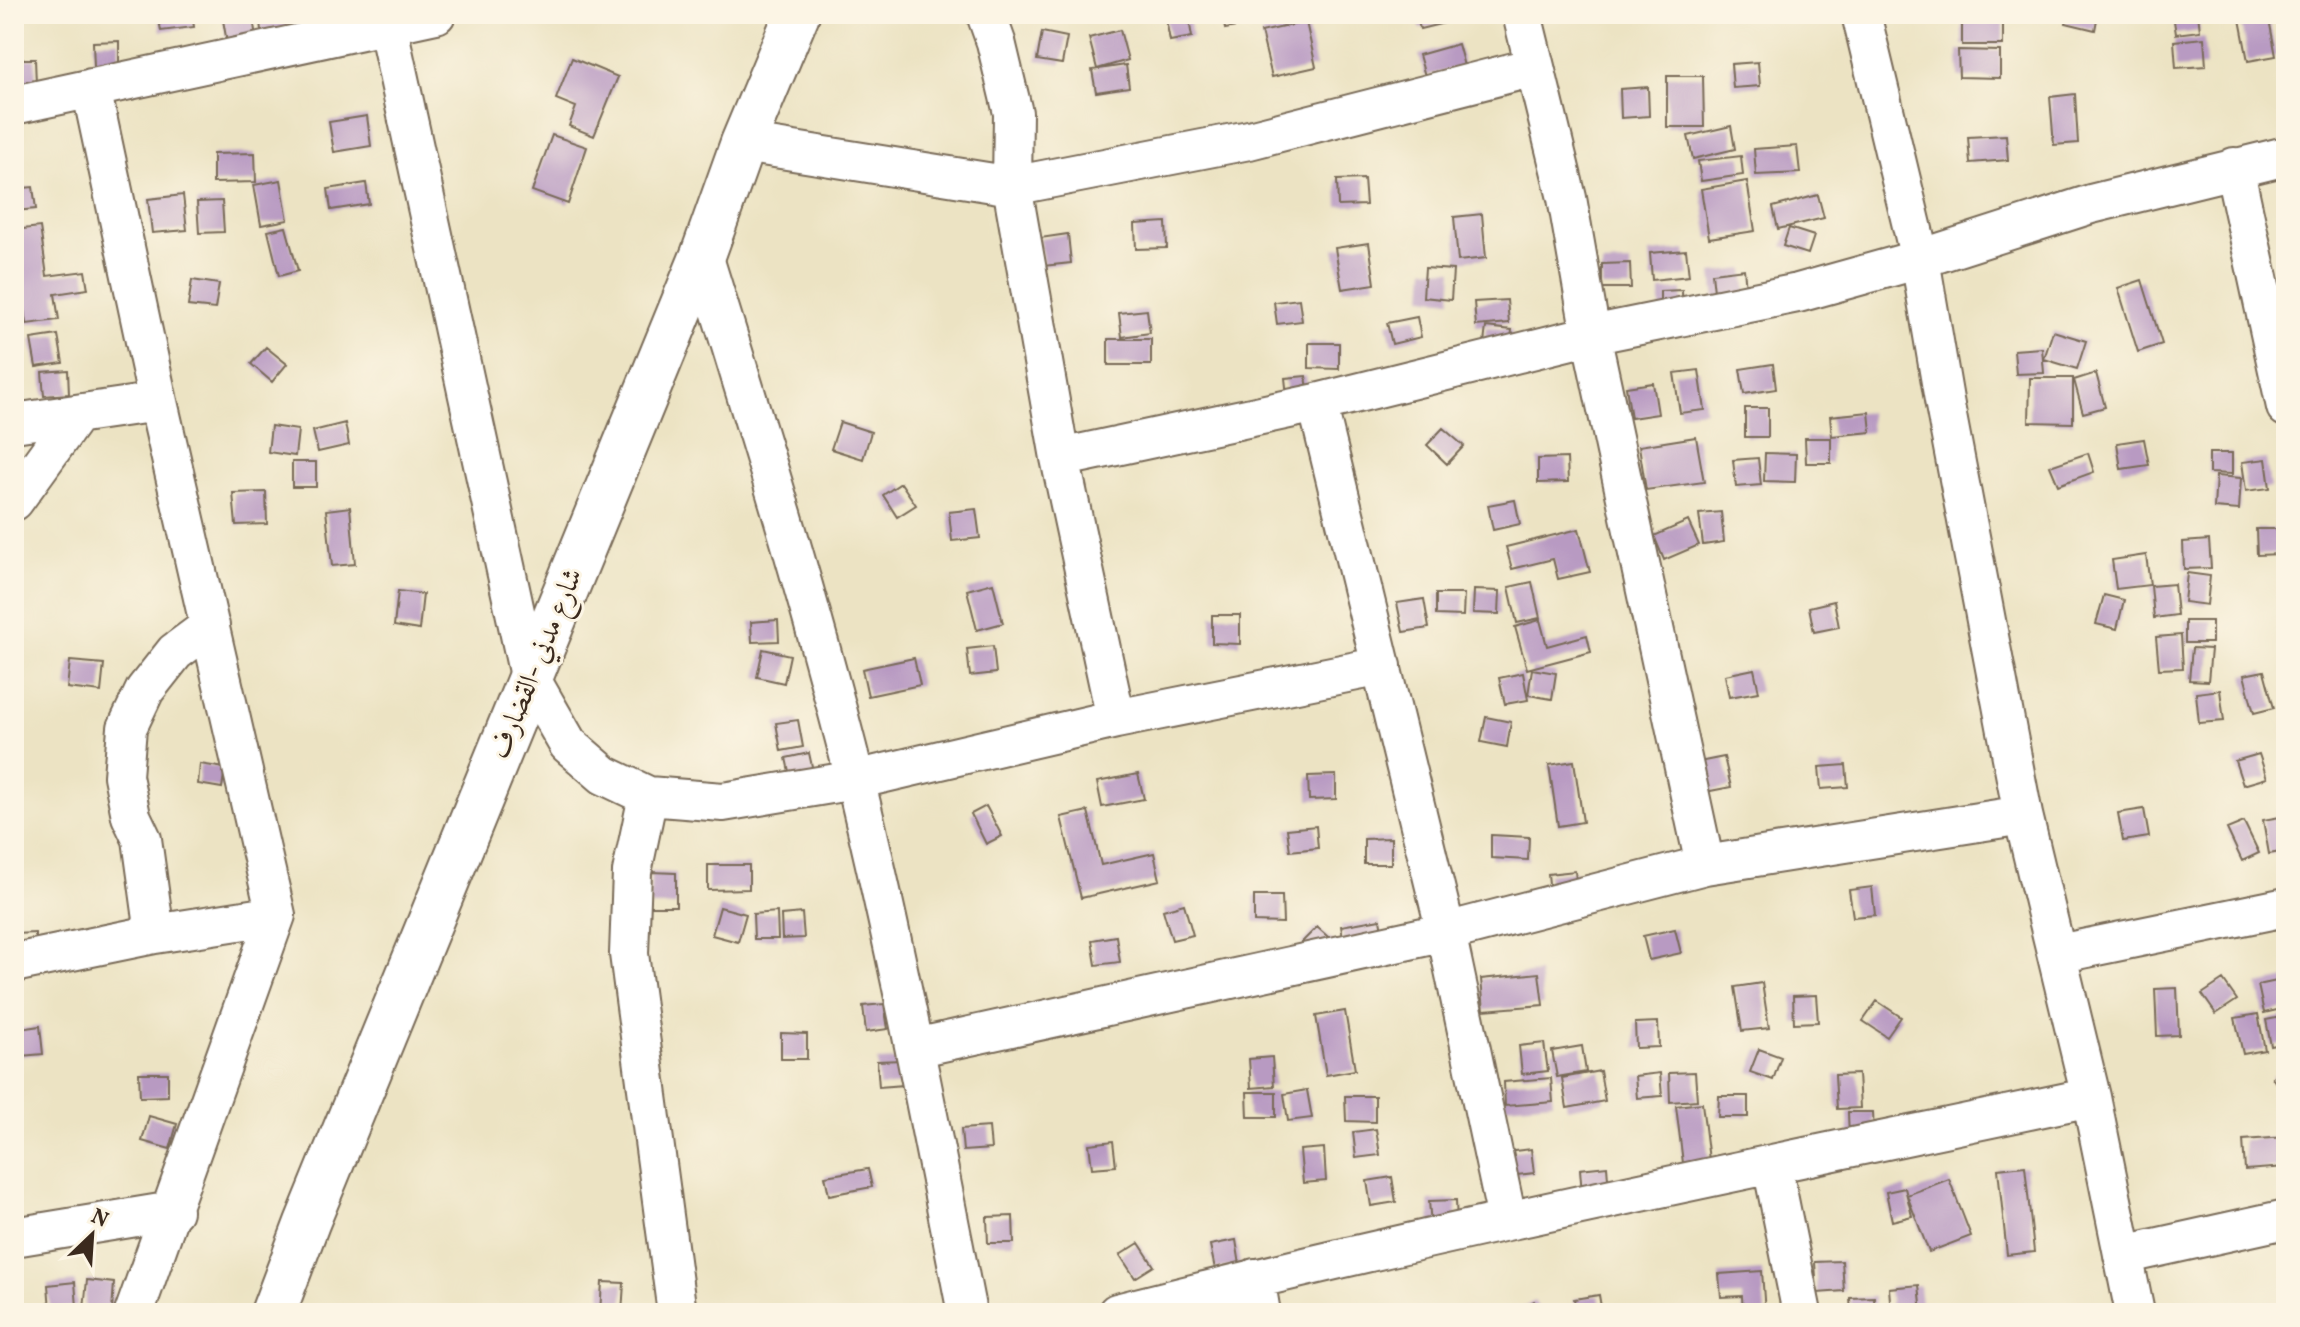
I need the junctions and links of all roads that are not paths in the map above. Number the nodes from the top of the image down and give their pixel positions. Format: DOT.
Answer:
graph roads {
  1 [pos="436,14"];
  2 [pos="797,14"];
  3 [pos="986,14"];
  4 [pos="1522,14"];
  5 [pos="1861,14"];
  6 [pos="387,20"];
  7 [pos="1534,67"];
  8 [pos="91,88"];
  9 [pos="14,105"];
  10 [pos="743,143"];
  11 [pos="2286,156"];
  12 [pos="2234,167"];
  13 [pos="1012,186"];
  14 [pos="703,255"];
  15 [pos="1920,259"];
  16 [pos="1591,335"];
  17 [pos="158,402"];
  18 [pos="1317,403"];
  19 [pos="2286,407"];
  20 [pos="77,414"];
  21 [pos="14,423"];
  22 [pos="1060,458"];
  23 [pos="14,501"];
  24 [pos="210,626"];
  25 [pos="1382,666"];
  26 [pos="529,676"];
  27 [pos="1116,719"];
  28 [pos="855,780"];
  29 [pos="648,796"];
  30 [pos="2023,815"];
  31 [pos="1705,865"];
  32 [pos="2286,907"];
  33 [pos="276,915"];
  34 [pos="1446,932"];
  35 [pos="155,934"];
  36 [pos="2058,954"];
  37 [pos="14,963"];
  38 [pos="915,1048"];
  39 [pos="2091,1097"];
  40 [pos="1772,1165"];
  41 [pos="173,1211"];
  42 [pos="1507,1219"];
  43 [pos="2286,1219"];
  44 [pos="14,1237"];
  45 [pos="2123,1255"];
  46 [pos="1258,1295"];
  47 [pos="134,1313"];
  48 [pos="273,1313"];
  49 [pos="677,1313"];
  50 [pos="967,1313"];
  51 [pos="1117,1313"];
  52 [pos="1802,1313"];
  53 [pos="2135,1313"];
  1 -- 6 [label="street"];
  2 -- 10 [label="highway, شارع مدني -القضارف"];
  3 -- 13 [label="street"];
  4 -- 7 [label="street"];
  5 -- 15 [label="street"];
  6 -- 8 [label="street"];
  6 -- 26 [label="street"];
  7 -- 13 [label="street"];
  7 -- 16 [label="street"];
  8 -- 9 [label="street"];
  8 -- 17 [label="street"];
  10 -- 13 [label="street"];
  10 -- 14 [label="highway, شارع مدني -القضارف"];
  11 -- 12 [label="street"];
  12 -- 15 [label="street"];
  12 -- 19 [label="street"];
  13 -- 22 [label="street"];
  14 -- 26 [label="highway, شارع مدني -القضارف"];
  14 -- 28 [label="street"];
  15 -- 16 [label="street"];
  15 -- 30 [label="street"];
  16 -- 18 [label="street"];
  16 -- 31 [label="street"];
  17 -- 20 [label="street"];
  17 -- 24 [label="street"];
  18 -- 22 [label="street"];
  18 -- 25 [label="street"];
  20 -- 21 [label="street"];
  20 -- 23 [label="street"];
  22 -- 27 [label="street"];
  24 -- 33 [label="street"];
  24 -- 35 [label="street"];
  25 -- 27 [label="street"];
  25 -- 34 [label="street"];
  26 -- 29 [label="street"];
  26 -- 48 [label="highway, شارع مدني -القضارف"];
  27 -- 28 [label="street"];
  28 -- 29 [label="street"];
  28 -- 38 [label="street"];
  29 -- 49 [label="street"];
  30 -- 31 [label="street"];
  30 -- 36 [label="street"];
  31 -- 34 [label="street"];
  32 -- 36 [label="street"];
  33 -- 35 [label="street"];
  33 -- 41 [label="street"];
  34 -- 38 [label="street"];
  34 -- 42 [label="street"];
  35 -- 37 [label="street"];
  36 -- 39 [label="street"];
  38 -- 50 [label="street"];
  39 -- 40 [label="street"];
  39 -- 45 [label="street"];
  40 -- 42 [label="street"];
  40 -- 52 [label="street"];
  41 -- 44 [label="street"];
  41 -- 47 [label="street"];
  42 -- 46 [label="street"];
  43 -- 45 [label="street"];
  45 -- 53 [label="street"];
  46 -- 51 [label="street"];
}
